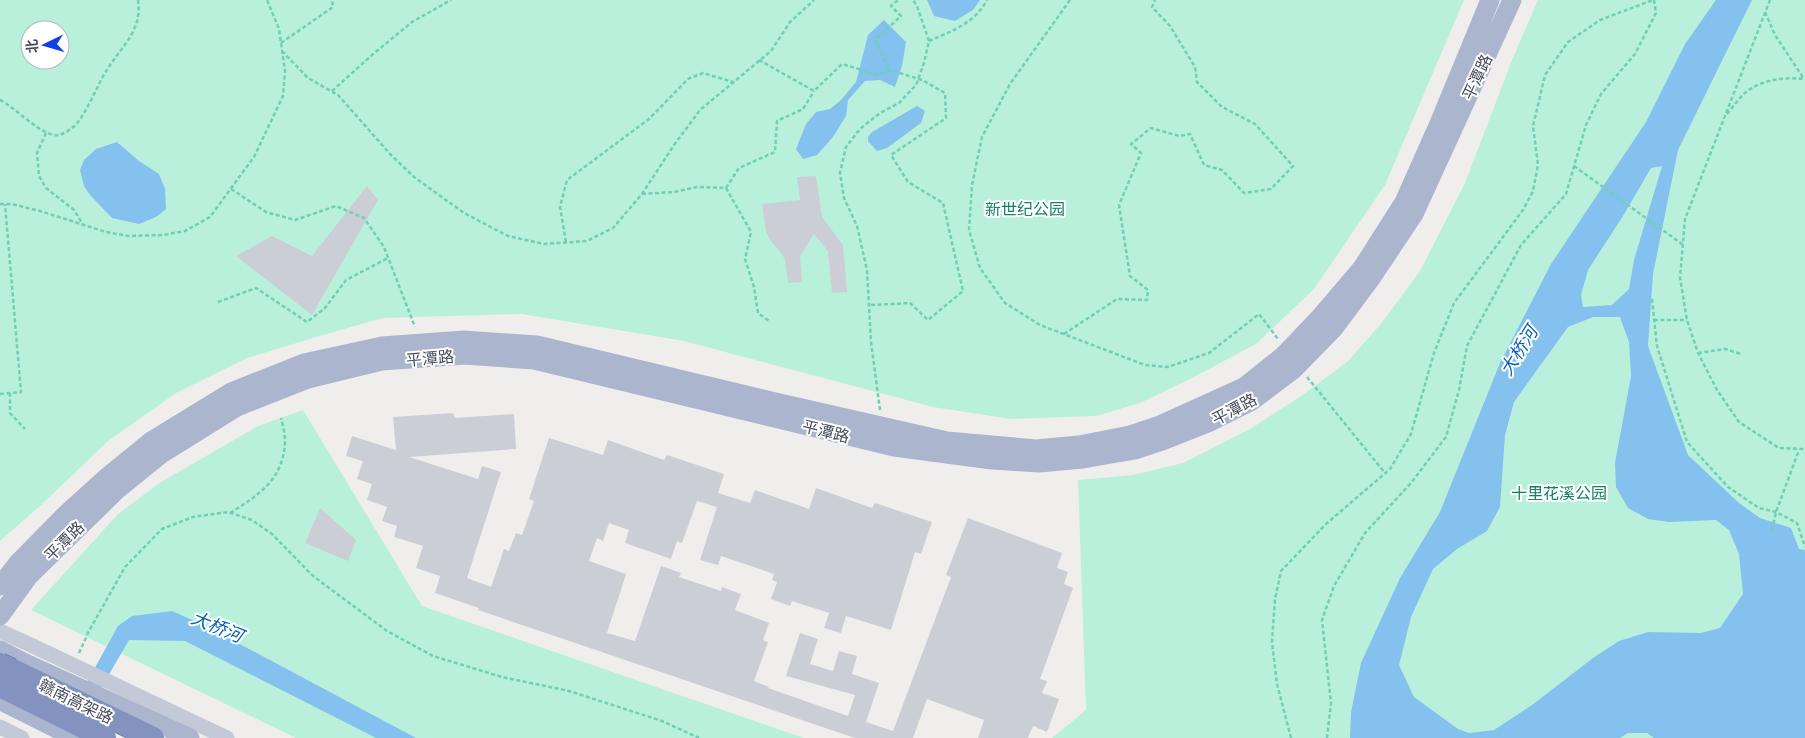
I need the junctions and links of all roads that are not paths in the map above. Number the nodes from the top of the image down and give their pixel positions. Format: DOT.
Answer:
graph roads {
  1 [pos="1490,0"];
  2 [pos="1512,0"];
  3 [pos="1292,359"];
  4 [pos="0,586"];
  5 [pos="0,616"];
  6 [pos="0,631"];
  7 [pos="0,650"];
  8 [pos="0,664"];
  9 [pos="0,686"];
  10 [pos="0,700"];
  11 [pos="0,727"];
  12 [pos="22,738"];
  13 [pos="75,738"];
  14 [pos="105,738"];
  15 [pos="153,738"];
  16 [pos="190,738"];
  17 [pos="227,738"];
  1 -- 3 [label="main road, 平潭路"];
  2 -- 3 [label="main road, 平潭路"];
  3 -- 4 [label="main road, 平潭路"];
  3 -- 5 [label="main road, 平潭路"];
  6 -- 17 [label="street, bridge"];
  7 -- 16 [label="main road, bridge"];
  8 -- 15 [label="highway, 赣南高架路, bridge"];
  9 -- 14 [label="highway, 赣南高架路, bridge"];
  10 -- 13 [label="main road, bridge"];
  11 -- 12 [label="street"];
}
